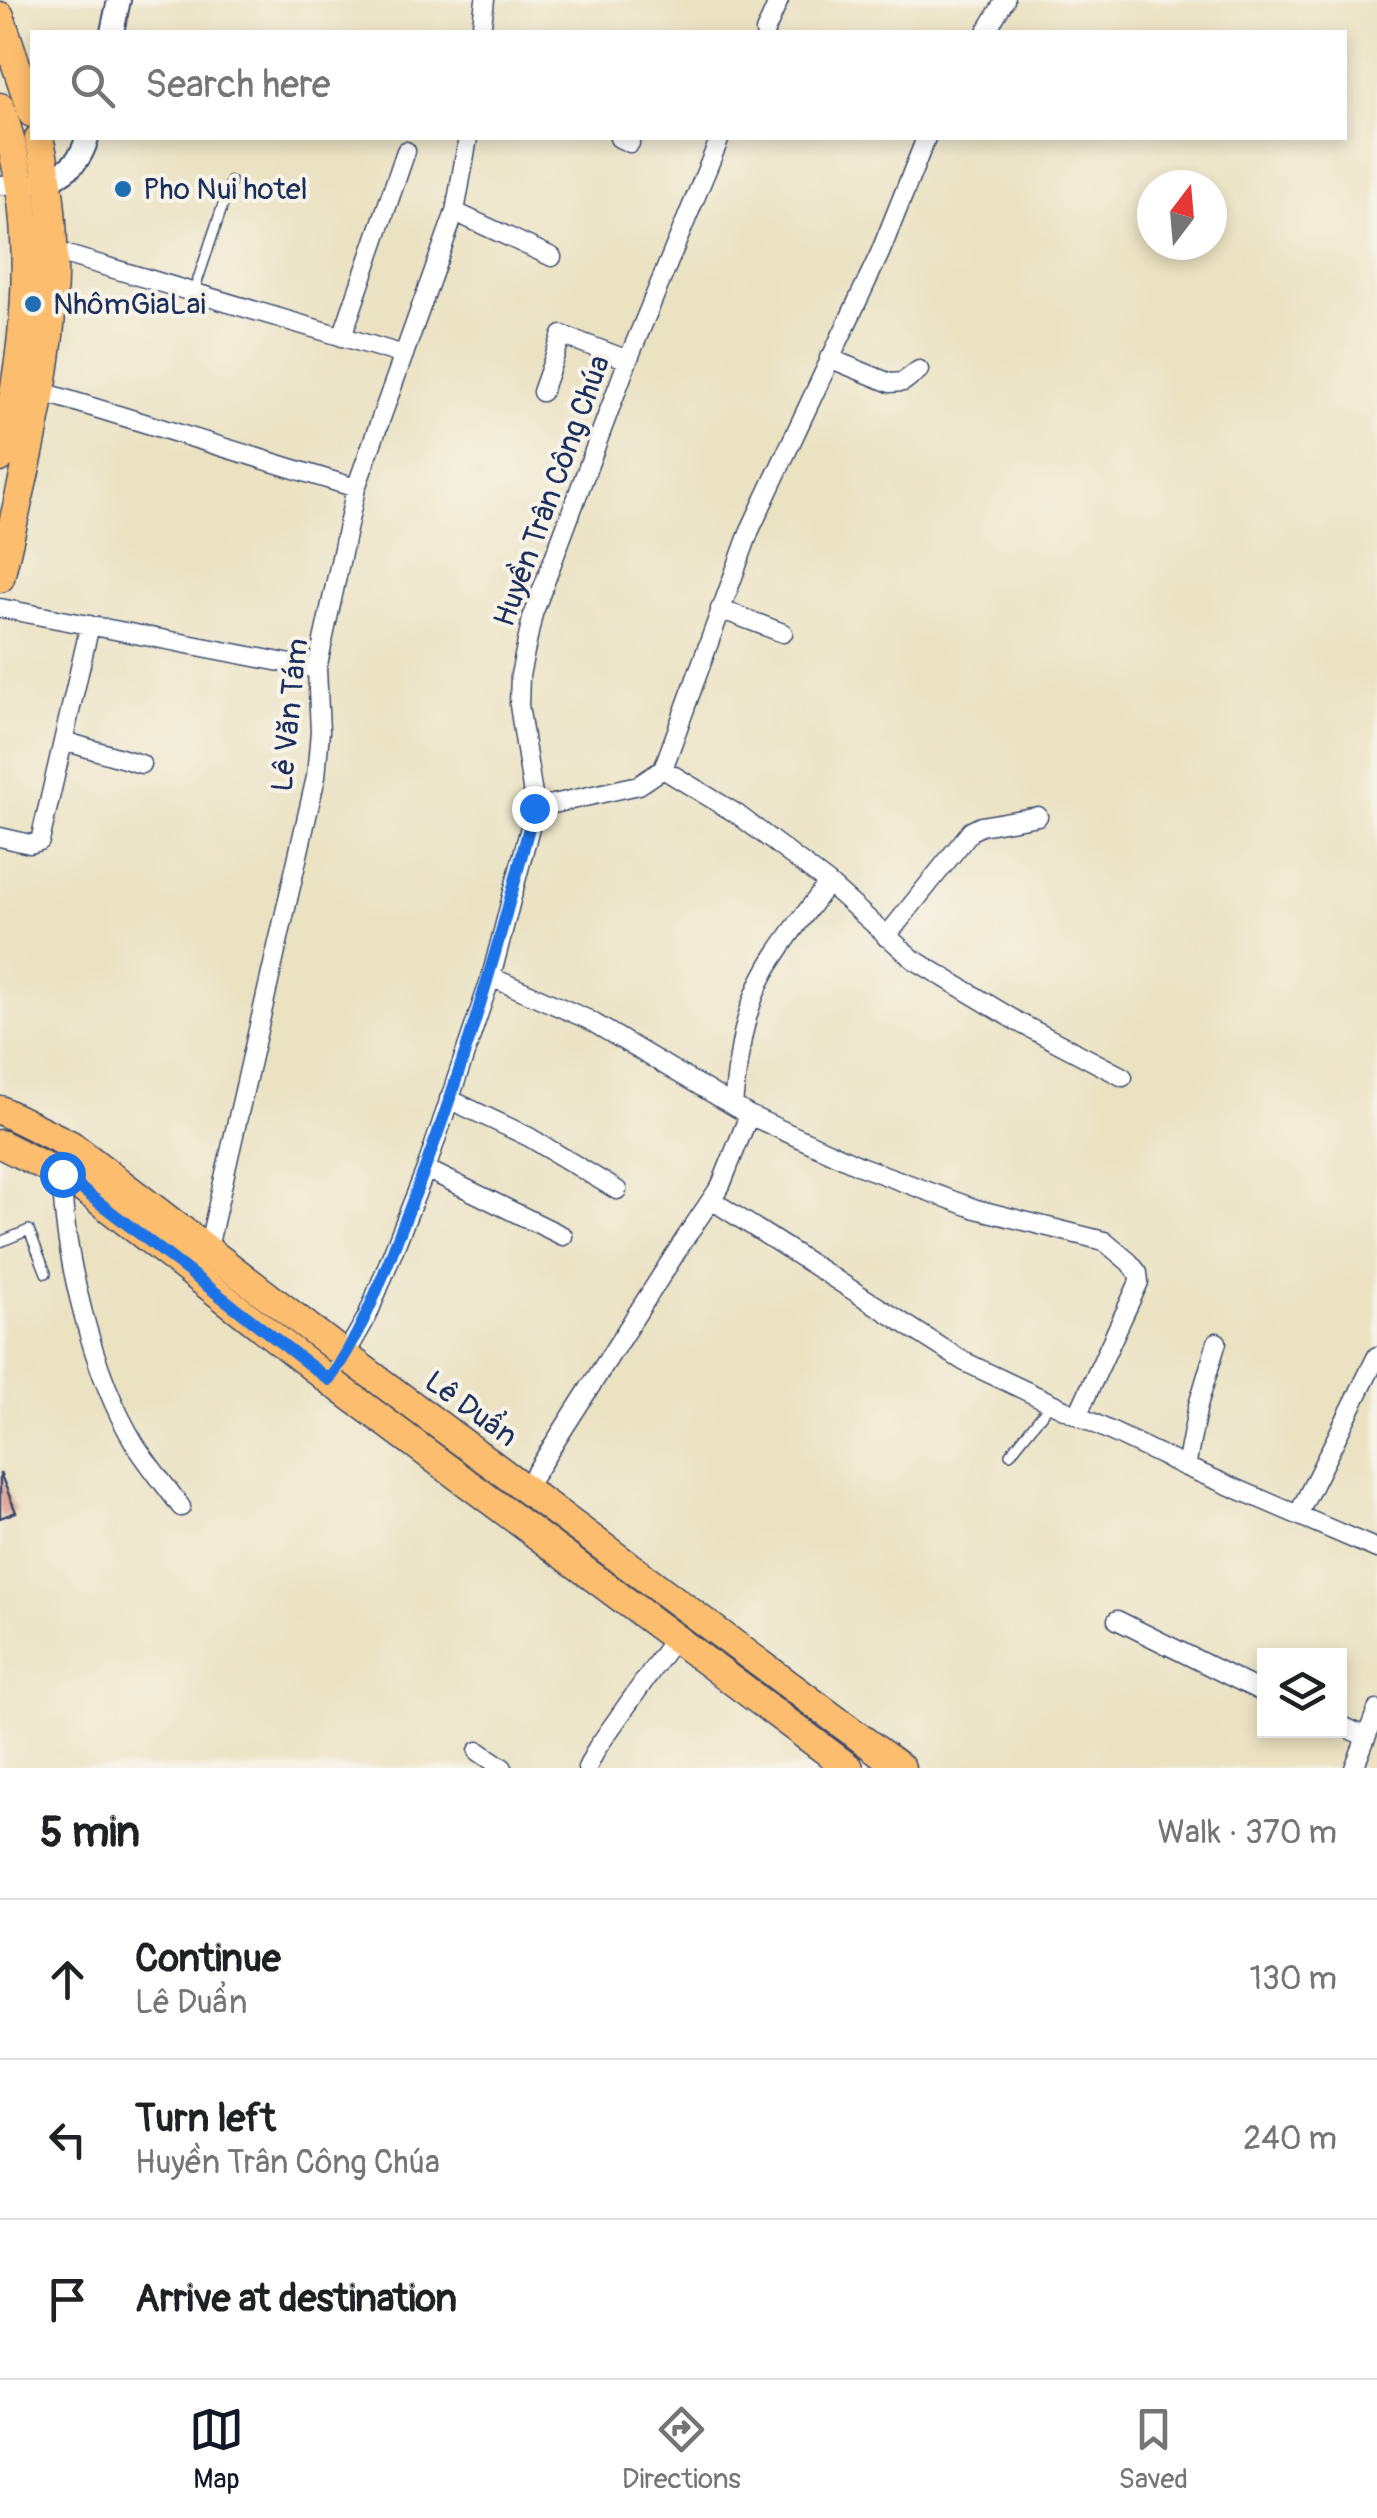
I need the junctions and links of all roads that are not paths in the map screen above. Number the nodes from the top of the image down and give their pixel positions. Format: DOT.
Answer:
graph roads {
  1 [pos="119,0"];
  2 [pos="485,0"];
  3 [pos="780,0"];
  4 [pos="1005,0"];
  5 [pos="0,16"];
  6 [pos="112,30"];
  7 [pos="481,30"];
  8 [pos="766,30"];
  9 [pos="987,30"];
  10 [pos="0,107"];
  11 [pos="30,107"];
  12 [pos="40,140"];
  13 [pos="87,140"];
  14 [pos="468,140"];
  15 [pos="719,140"];
  16 [pos="925,140"];
  17 [pos="406,151"];
  18 [pos="50,180"];
  19 [pos="231,181"];
  20 [pos="10,186"];
  21 [pos="455,212"];
  22 [pos="54,250"];
  23 [pos="552,257"];
  24 [pos="194,292"];
  25 [pos="342,337"];
  26 [pos="404,355"];
  27 [pos="829,358"];
  28 [pos="628,360"];
  29 [pos="919,370"];
  30 [pos="20,386"];
  31 [pos="542,392"];
  32 [pos="0,458"];
  33 [pos="356,488"];
  34 [pos="0,578"];
  35 [pos="0,608"];
  36 [pos="720,609"];
  37 [pos="90,625"];
  38 [pos="783,633"];
  39 [pos="317,669"];
  40 [pos="64,741"];
  41 [pos="141,764"];
  42 [pos="663,769"];
  43 [pos="534,808"];
  44 [pos="1038,816"];
  45 [pos="0,837"];
  46 [pos="828,883"];
  47 [pos="886,937"];
  48 [pos="490,977"];
  49 [pos="1123,1077"];
  50 [pos="449,1099"];
  51 [pos="0,1110"];
  52 [pos="741,1110"];
  53 [pos="0,1144"];
  54 [pos="426,1169"];
  55 [pos="62,1174"];
  56 [pos="617,1190"];
  57 [pos="713,1201"];
  58 [pos="563,1236"];
  59 [pos="0,1242"];
  60 [pos="208,1248"];
  61 [pos="46,1273"];
  62 [pos="1217,1342"];
  63 [pos="346,1356"];
  64 [pos="1377,1356"];
  65 [pos="329,1380"];
  66 [pos="1051,1403"];
  67 [pos="1078,1414"];
  68 [pos="1010,1454"];
  69 [pos="1186,1467"];
  70 [pos="525,1489"];
  71 [pos="181,1507"];
  72 [pos="1298,1514"];
  73 [pos="1377,1549"];
  74 [pos="1117,1620"];
  75 [pos="673,1640"];
  76 [pos="1257,1690"];
  77 [pos="1377,1710"];
  78 [pos="1347,1728"];
  79 [pos="1366,1737"];
  80 [pos="478,1751"];
  81 [pos="504,1768"];
  82 [pos="587,1768"];
  83 [pos="848,1768"];
  84 [pos="901,1768"];
  85 [pos="1354,1768"];
  1 -- 6 [label="street"];
  2 -- 7 [label="street"];
  3 -- 8 [label="street"];
  4 -- 9 [label="street"];
  5 -- 11 [label="main road"];
  10 -- 20 [label="main road"];
  12 -- 18 [label="main road"];
  13 -- 18 [label="street"];
  14 -- 21 [label="street, Lê Văn Tám"];
  15 -- 28 [label="street, Huyền Trân Công Chúa"];
  16 -- 27 [label="street"];
  17 -- 25 [label="street"];
  18 -- 20 [label="street"];
  18 -- 22 [label="main road"];
  19 -- 24 [label="lane"];
  20 -- 30 [label="main road"];
  21 -- 23 [label="street"];
  21 -- 26 [label="street, Lê Văn Tám"];
  22 -- 24 [label="street"];
  22 -- 30 [label="main road"];
  24 -- 25 [label="street"];
  25 -- 26 [label="street"];
  26 -- 33 [label="street, Lê Văn Tám"];
  27 -- 29 [label="street"];
  27 -- 36 [label="street"];
  28 -- 31 [label="street"];
  28 -- 43 [label="street, Huyền Trân Công Chúa"];
  30 -- 32 [label="main road"];
  30 -- 33 [label="street"];
  30 -- 34 [label="main road"];
  33 -- 39 [label="street, Lê Văn Tám"];
  35 -- 37 [label="street"];
  36 -- 38 [label="street"];
  36 -- 42 [label="street"];
  37 -- 39 [label="street"];
  37 -- 40 [label="street"];
  39 -- 60 [label="street, Lê Văn Tám"];
  40 -- 41 [label="street"];
  40 -- 45 [label="street"];
  42 -- 43 [label="street"];
  42 -- 46 [label="street"];
  43 -- 48 [label="street, Huyền Trân Công Chúa"];
  44 -- 47 [label="street"];
  46 -- 47 [label="street"];
  46 -- 52 [label="street"];
  47 -- 49 [label="street"];
  48 -- 50 [label="street, Huyền Trân Công Chúa"];
  48 -- 52 [label="street"];
  50 -- 54 [label="street, Huyền Trân Công Chúa"];
  50 -- 56 [label="street"];
  51 -- 60 [label="main road, Lê Duẩn"];
  52 -- 57 [label="street"];
  52 -- 67 [label="street"];
  53 -- 55 [label="main road, Lê Duẩn"];
  54 -- 58 [label="street"];
  54 -- 63 [label="street, Huyền Trân Công Chúa"];
  55 -- 65 [label="main road, Lê Duẩn"];
  55 -- 71 [label="street"];
  57 -- 66 [label="street"];
  57 -- 70 [label="street"];
  59 -- 61 [label="lane"];
  60 -- 63 [label="main road, Lê Duẩn"];
  62 -- 69 [label="street"];
  63 -- 65 [label="street, Huyền Trân Công Chúa"];
  63 -- 70 [label="main road, Lê Duẩn"];
  64 -- 72 [label="street"];
  65 -- 75 [label="main road, Lê Duẩn"];
  66 -- 67 [label="street"];
  66 -- 68 [label="lane"];
  67 -- 69 [label="street"];
  69 -- 72 [label="street"];
  70 -- 84 [label="main road, Lê Duẩn"];
  72 -- 73 [label="street"];
  74 -- 76 [label="street"];
  75 -- 82 [label="street"];
  75 -- 83 [label="main road, Lê Duẩn"];
  77 -- 79 [label="street"];
  78 -- 79 [label="street"];
  79 -- 85 [label="street"];
  80 -- 81 [label="street"];
}
